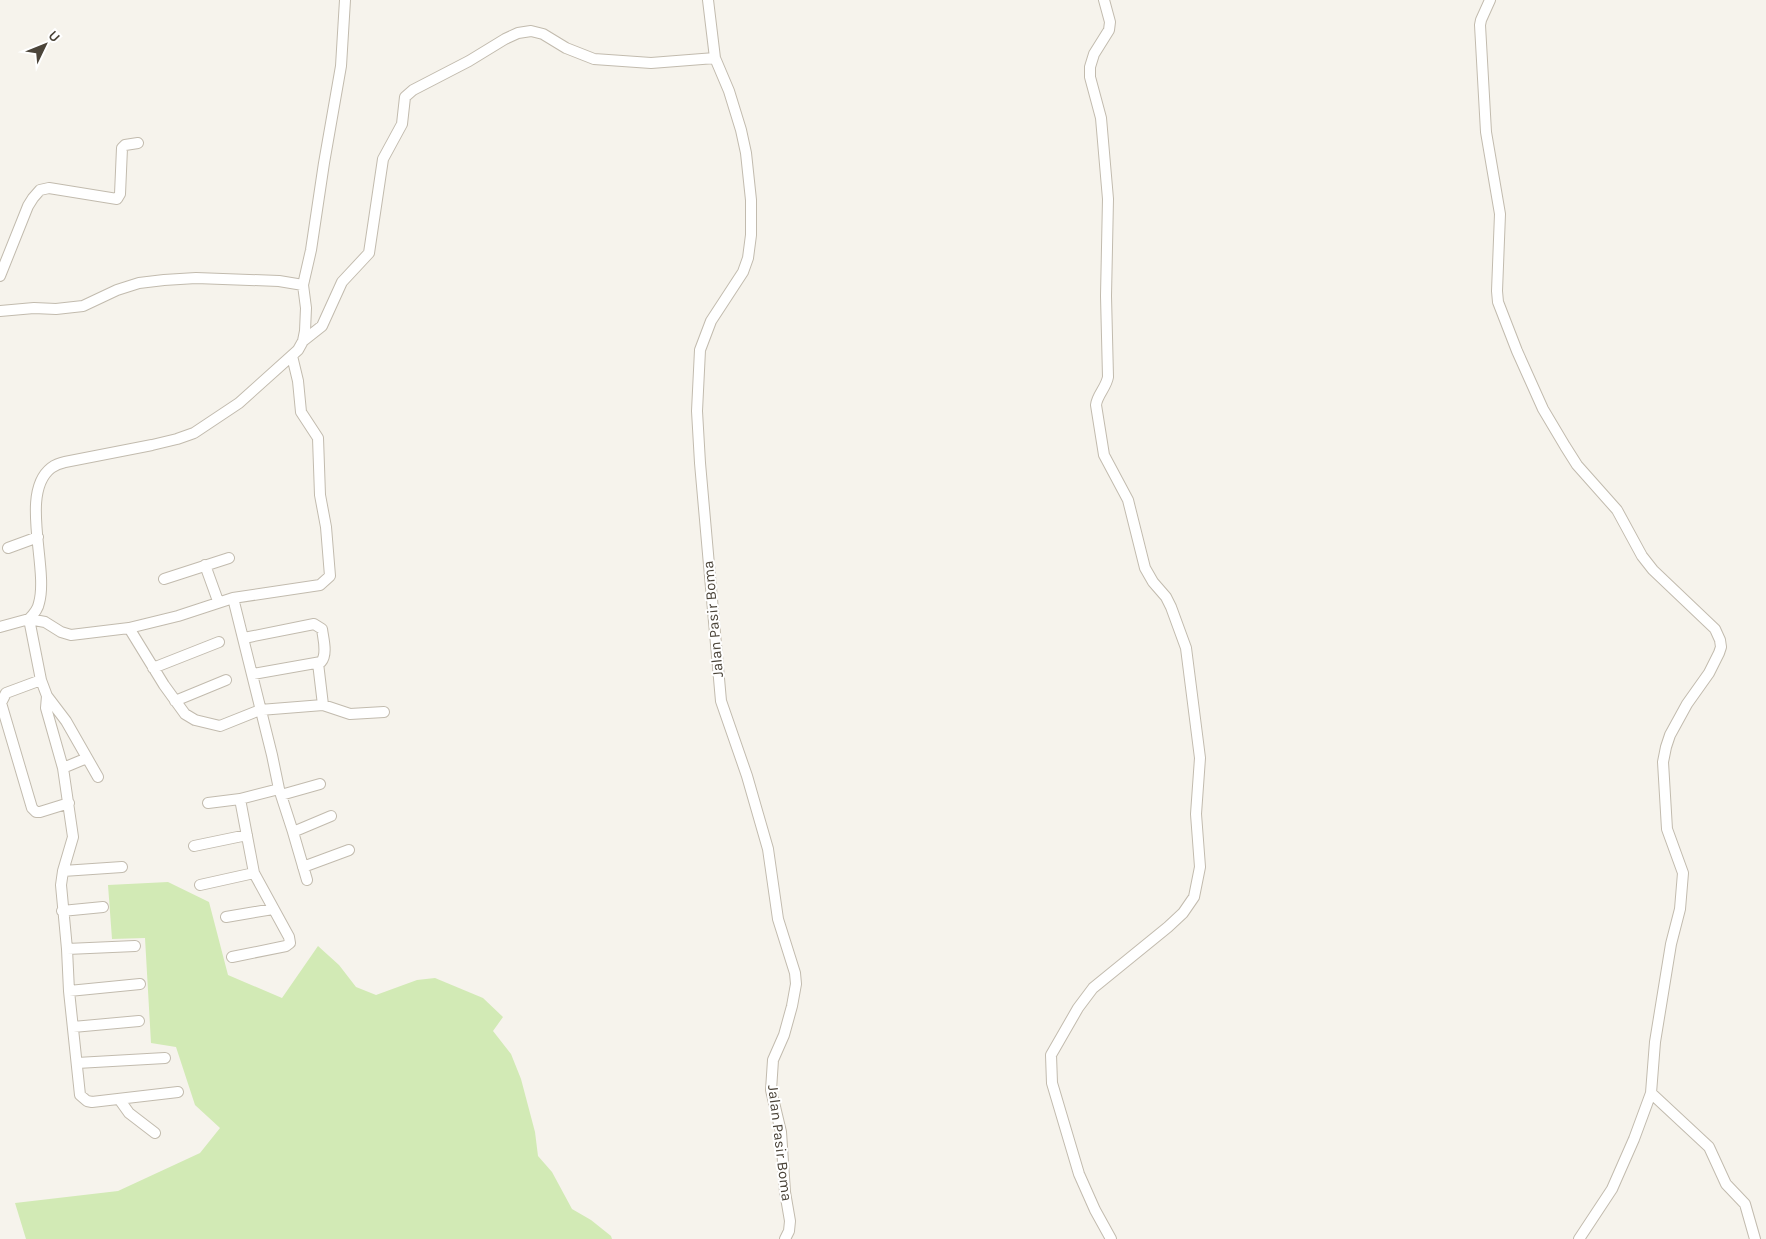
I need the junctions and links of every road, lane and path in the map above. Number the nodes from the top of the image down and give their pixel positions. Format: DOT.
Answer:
graph roads {
  1 [pos="345,0"];
  2 [pos="708,0"];
  3 [pos="1104,0"];
  4 [pos="1490,0"];
  5 [pos="715,58"];
  6 [pos="138,143"];
  7 [pos="0,276"];
  8 [pos="303,285"];
  9 [pos="0,311"];
  10 [pos="303,341"];
  11 [pos="292,356"];
  12 [pos="38,537"];
  13 [pos="8,548"];
  14 [pos="229,558"];
  15 [pos="205,564"];
  16 [pos="164,579"];
  17 [pos="233,598"];
  18 [pos="218,602"];
  19 [pos="30,619"];
  20 [pos="0,627"];
  21 [pos="129,628"];
  22 [pos="244,638"];
  23 [pos="219,642"];
  24 [pos="318,663"];
  25 [pos="153,668"];
  26 [pos="252,674"];
  27 [pos="41,680"];
  28 [pos="226,680"];
  29 [pos="47,696"];
  30 [pos="175,700"];
  31 [pos="323,705"];
  32 [pos="260,710"];
  33 [pos="384,712"];
  34 [pos="87,758"];
  35 [pos="63,768"];
  36 [pos="98,777"];
  37 [pos="320,784"];
  38 [pos="280,792"];
  39 [pos="240,798"];
  40 [pos="69,803"];
  41 [pos="208,803"];
  42 [pos="331,816"];
  43 [pos="293,832"];
  44 [pos="247,835"];
  45 [pos="194,846"];
  46 [pos="349,850"];
  47 [pos="122,867"];
  48 [pos="303,867"];
  49 [pos="63,871"];
  50 [pos="254,873"];
  51 [pos="307,880"];
  52 [pos="200,885"];
  53 [pos="104,907"];
  54 [pos="273,908"];
  55 [pos="62,911"];
  56 [pos="226,917"];
  57 [pos="135,946"];
  58 [pos="67,949"];
  59 [pos="232,957"];
  60 [pos="140,984"];
  61 [pos="69,991"];
  62 [pos="139,1021"];
  63 [pos="73,1027"];
  64 [pos="165,1058"];
  65 [pos="77,1064"];
  66 [pos="178,1092"];
  67 [pos="1651,1093"];
  68 [pos="119,1099"];
  69 [pos="155,1133"];
  70 [pos="785,1239"];
  71 [pos="1111,1239"];
  72 [pos="1579,1239"];
  73 [pos="1755,1239"];
  1 -- 8 [label="street"];
  2 -- 5 [label="street, Jalan Pasir Boma"];
  3 -- 71 [label="street"];
  4 -- 67 [label="street"];
  5 -- 10 [label="street"];
  5 -- 70 [label="street, Jalan Pasir Boma"];
  6 -- 7 [label="street"];
  8 -- 9 [label="street"];
  8 -- 10 [label="street"];
  10 -- 11 [label="street"];
  11 -- 12 [label="street"];
  11 -- 17 [label="street"];
  12 -- 13 [label="street"];
  12 -- 19 [label="street"];
  14 -- 15 [label="street"];
  15 -- 16 [label="street"];
  15 -- 18 [label="street"];
  17 -- 18 [label="street"];
  17 -- 22 [label="street"];
  18 -- 21 [label="street"];
  19 -- 20 [label="street"];
  19 -- 21 [label="street"];
  19 -- 27 [label="street"];
  21 -- 25 [label="street"];
  22 -- 24 [label="street"];
  22 -- 26 [label="street"];
  23 -- 25 [label="street"];
  24 -- 26 [label="street"];
  24 -- 31 [label="street"];
  25 -- 30 [label="street"];
  26 -- 32 [label="street"];
  27 -- 29 [label="street"];
  27 -- 40 [label="street"];
  28 -- 30 [label="street"];
  29 -- 34 [label="street"];
  29 -- 35 [label="street"];
  30 -- 32 [label="street"];
  31 -- 32 [label="street"];
  31 -- 33 [label="street"];
  32 -- 38 [label="street"];
  34 -- 35 [label="street"];
  34 -- 36 [label="street"];
  35 -- 40 [label="street"];
  37 -- 38 [label="street"];
  38 -- 39 [label="street"];
  38 -- 43 [label="street"];
  39 -- 41 [label="street"];
  39 -- 44 [label="street"];
  40 -- 49 [label="street"];
  42 -- 43 [label="street"];
  43 -- 48 [label="street"];
  44 -- 45 [label="street"];
  44 -- 50 [label="street"];
  46 -- 48 [label="street"];
  47 -- 49 [label="street"];
  48 -- 51 [label="street"];
  49 -- 55 [label="street"];
  50 -- 52 [label="street"];
  50 -- 54 [label="street"];
  53 -- 55 [label="street"];
  54 -- 56 [label="street"];
  54 -- 59 [label="street"];
  55 -- 58 [label="street"];
  57 -- 58 [label="street"];
  58 -- 61 [label="street"];
  60 -- 61 [label="street"];
  61 -- 63 [label="street"];
  62 -- 63 [label="street"];
  63 -- 65 [label="street"];
  64 -- 65 [label="street"];
  65 -- 68 [label="street"];
  66 -- 68 [label="street"];
  67 -- 72 [label="street"];
  67 -- 73 [label="street"];
  68 -- 69 [label="street"];
}
